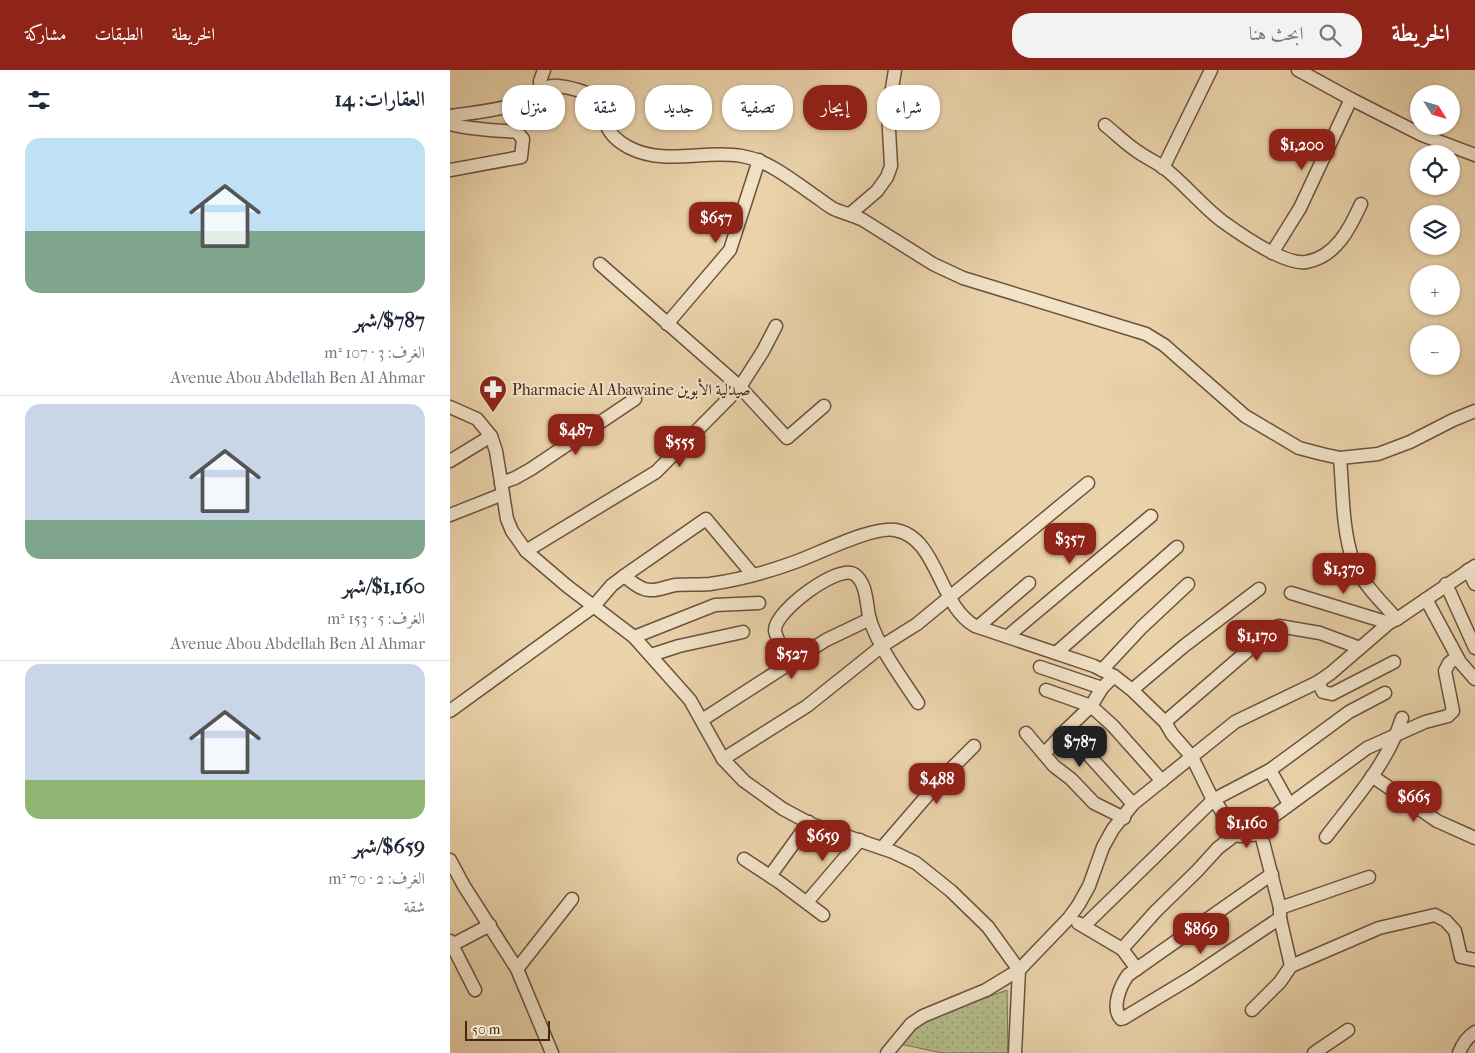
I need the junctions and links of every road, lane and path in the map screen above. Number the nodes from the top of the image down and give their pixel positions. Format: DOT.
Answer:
graph roads {
  1 [pos="544,70"];
  2 [pos="895,70"];
  3 [pos="1210,70"];
  4 [pos="1298,70"];
  5 [pos="540,85"];
  6 [pos="565,88"];
  7 [pos="1351,100"];
  8 [pos="502,108"];
  9 [pos="450,116"];
  10 [pos="450,124"];
  11 [pos="1105,125"];
  12 [pos="1475,155"];
  13 [pos="759,160"];
  14 [pos="1163,168"];
  15 [pos="450,170"];
  16 [pos="1360,204"];
  17 [pos="850,214"];
  18 [pos="1272,253"];
  19 [pos="600,264"];
  20 [pos="667,324"];
  21 [pos="776,326"];
  22 [pos="740,387"];
  23 [pos="635,399"];
  24 [pos="824,406"];
  25 [pos="450,407"];
  26 [pos="1475,410"];
  27 [pos="491,436"];
  28 [pos="1340,458"];
  29 [pos="450,460"];
  30 [pos="1088,483"];
  31 [pos="502,489"];
  32 [pos="450,515"];
  33 [pos="1151,516"];
  34 [pos="1177,547"];
  35 [pos="526,551"];
  36 [pos="1472,568"];
  37 [pos="752,575"];
  38 [pos="624,576"];
  39 [pos="1029,583"];
  40 [pos="1188,584"];
  41 [pos="1446,584"];
  42 [pos="1475,584"];
  43 [pos="1259,589"];
  44 [pos="1291,593"];
  45 [pos="950,598"];
  46 [pos="1426,599"];
  47 [pos="759,603"];
  48 [pos="593,607"];
  49 [pos="870,619"];
  50 [pos="1393,621"];
  51 [pos="979,626"];
  52 [pos="743,632"];
  53 [pos="1008,636"];
  54 [pos="634,637"];
  55 [pos="882,646"];
  56 [pos="1360,648"];
  57 [pos="1475,648"];
  58 [pos="1056,653"];
  59 [pos="651,655"];
  60 [pos="1457,657"];
  61 [pos="1394,662"];
  62 [pos="790,665"];
  63 [pos="1040,667"];
  64 [pos="1102,670"];
  65 [pos="1114,676"];
  66 [pos="1475,679"];
  67 [pos="1318,682"];
  68 [pos="1102,688"];
  69 [pos="1046,690"];
  70 [pos="1132,690"];
  71 [pos="1385,693"];
  72 [pos="918,703"];
  73 [pos="1091,706"];
  74 [pos="450,711"];
  75 [pos="1402,718"];
  76 [pos="702,720"];
  77 [pos="1165,722"];
  78 [pos="1066,730"];
  79 [pos="1026,733"];
  80 [pos="1396,736"];
  81 [pos="974,746"];
  82 [pos="1045,753"];
  83 [pos="1192,757"];
  84 [pos="723,758"];
  85 [pos="1270,770"];
  86 [pos="1372,776"];
  87 [pos="1162,781"];
  88 [pos="1213,800"];
  89 [pos="1134,804"];
  90 [pos="1289,804"];
  91 [pos="1124,818"];
  92 [pos="809,822"];
  93 [pos="1261,834"];
  94 [pos="1235,835"];
  95 [pos="1326,837"];
  96 [pos="1475,838"];
  97 [pos="860,840"];
  98 [pos="882,848"];
  99 [pos="744,859"];
  100 [pos="450,860"];
  101 [pos="1272,874"];
  102 [pos="770,876"];
  103 [pos="1369,877"];
  104 [pos="572,899"];
  105 [pos="807,902"];
  106 [pos="1280,913"];
  107 [pos="823,915"];
  108 [pos="1069,918"];
  109 [pos="490,925"];
  110 [pos="1084,926"];
  111 [pos="451,943"];
  112 [pos="1122,949"];
  113 [pos="1475,960"];
  114 [pos="1291,966"];
  115 [pos="1137,968"];
  116 [pos="517,969"];
  117 [pos="1019,970"];
  118 [pos="475,990"];
  119 [pos="1252,1010"];
  120 [pos="1348,1030"];
  121 [pos="1475,1032"];
  122 [pos="893,1051"];
  123 [pos="552,1053"];
  124 [pos="1015,1053"];
  125 [pos="1314,1053"];
  126 [pos="1459,1053"];
  1 -- 5 [label="street"];
  2 -- 17 [label="street"];
  3 -- 14 [label="street"];
  4 -- 7 [label="street"];
  6 -- 13 [label="street"];
  7 -- 12 [label="street"];
  7 -- 18 [label="street"];
  8 -- 9 [label="street"];
  10 -- 15 [label="street"];
  11 -- 14 [label="street"];
  13 -- 17 [label="street"];
  13 -- 20 [label="street"];
  14 -- 18 [label="street"];
  16 -- 18 [label="street"];
  17 -- 28 [label="street"];
  19 -- 20 [label="street"];
  20 -- 22 [label="street"];
  21 -- 22 [label="street"];
  22 -- 24 [label="street"];
  22 -- 35 [label="street"];
  23 -- 31 [label="street"];
  25 -- 27 [label="street"];
  26 -- 28 [label="street"];
  27 -- 29 [label="street"];
  27 -- 31 [label="street"];
  28 -- 50 [label="street"];
  30 -- 45 [label="street"];
  31 -- 32 [label="street"];
  31 -- 35 [label="street"];
  33 -- 53 [label="street"];
  34 -- 58 [label="street"];
  35 -- 48 [label="street"];
  36 -- 41 [label="street"];
  36 -- 42 [label="street"];
  37 -- 38 [label="street"];
  37 -- 38 [label="street"];
  37 -- 45 [label="street"];
  38 -- 48 [label="street"];
  39 -- 51 [label="street"];
  40 -- 64 [label="street"];
  41 -- 46 [label="street"];
  41 -- 57 [label="street"];
  43 -- 70 [label="street"];
  44 -- 50 [label="street"];
  45 -- 51 [label="street"];
  45 -- 55 [label="street"];
  46 -- 50 [label="street"];
  46 -- 60 [label="street"];
  47 -- 54 [label="street"];
  48 -- 54 [label="street"];
  48 -- 74 [label="street"];
  49 -- 55 [label="street"];
  49 -- 62 [label="street"];
  49 -- 62 [label="street"];
  50 -- 56 [label="street"];
  51 -- 53 [label="street"];
  52 -- 59 [label="street"];
  53 -- 58 [label="street"];
  54 -- 59 [label="street"];
  55 -- 72 [label="street"];
  55 -- 84 [label="street"];
  56 -- 67 [label="street"];
  56 -- 77 [label="street"];
  58 -- 64 [label="street"];
  59 -- 76 [label="street"];
  60 -- 66 [label="street"];
  60 -- 80 [label="street"];
  61 -- 67 [label="street"];
  62 -- 76 [label="street"];
  63 -- 68 [label="street"];
  64 -- 65 [label="street"];
  65 -- 68 [label="street"];
  65 -- 70 [label="street"];
  67 -- 83 [label="street"];
  68 -- 73 [label="street"];
  69 -- 73 [label="street"];
  70 -- 77 [label="street"];
  71 -- 85 [label="street"];
  73 -- 78 [label="street"];
  73 -- 87 [label="street"];
  75 -- 80 [label="street"];
  76 -- 84 [label="street"];
  77 -- 83 [label="street"];
  78 -- 82 [label="street"];
  78 -- 89 [label="street"];
  79 -- 82 [label="street"];
  80 -- 86 [label="street"];
  80 -- 90 [label="street"];
  81 -- 98 [label="street"];
  82 -- 91 [label="street"];
  83 -- 87 [label="street"];
  83 -- 88 [label="street"];
  84 -- 92 [label="street"];
  85 -- 88 [label="street"];
  85 -- 90 [label="street"];
  86 -- 95 [label="street"];
  86 -- 96 [label="street"];
  87 -- 89 [label="street"];
  88 -- 94 [label="street"];
  88 -- 110 [label="street"];
  89 -- 91 [label="street"];
  90 -- 93 [label="street"];
  91 -- 108 [label="street"];
  92 -- 97 [label="street"];
  92 -- 102 [label="street"];
  93 -- 94 [label="street"];
  93 -- 101 [label="street"];
  94 -- 112 [label="street"];
  97 -- 98 [label="street"];
  97 -- 105 [label="street"];
  98 -- 117 [label="street"];
  99 -- 102 [label="street"];
  100 -- 109 [label="street"];
  101 -- 106 [label="street"];
  101 -- 115 [label="street"];
  102 -- 105 [label="street"];
  103 -- 106 [label="street"];
  104 -- 116 [label="street"];
  105 -- 107 [label="street"];
  106 -- 114 [label="street"];
  106 -- 115 [label="street"];
  108 -- 110 [label="street"];
  108 -- 117 [label="street"];
  109 -- 111 [label="street"];
  109 -- 116 [label="street"];
  110 -- 112 [label="street"];
  111 -- 118 [label="street"];
  112 -- 115 [label="street"];
  113 -- 114 [label="street"];
  114 -- 119 [label="street"];
  116 -- 123 [label="street"];
  117 -- 122 [label="street"];
  117 -- 124 [label="street"];
  120 -- 125 [label="street"];
  121 -- 126 [label="street"];
}
